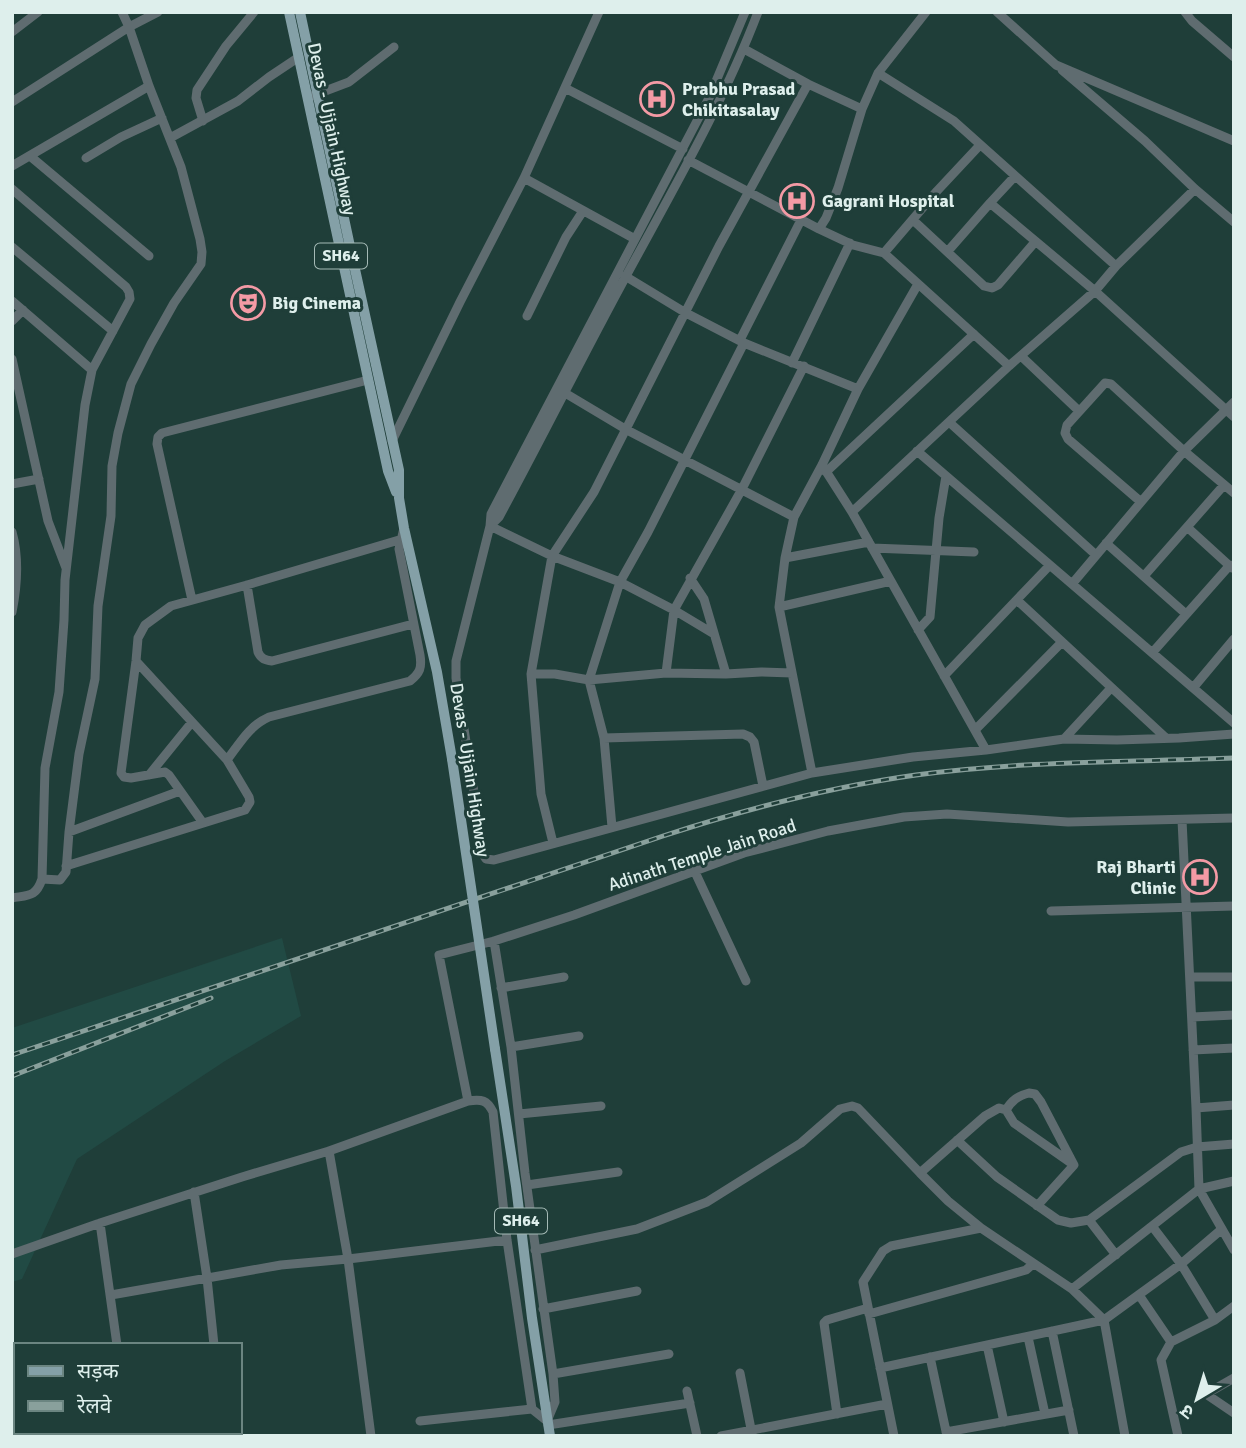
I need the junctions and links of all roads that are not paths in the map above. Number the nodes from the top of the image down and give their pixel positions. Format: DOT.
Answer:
graph roads {
  1 [pos="38,12"];
  2 [pos="122,12"];
  3 [pos="158,12"];
  4 [pos="254,12"];
  5 [pos="289,12"];
  6 [pos="300,12"];
  7 [pos="599,12"];
  8 [pos="746,12"];
  9 [pos="758,12"];
  10 [pos="926,12"];
  11 [pos="996,12"];
  12 [pos="1185,12"];
  13 [pos="129,27"];
  14 [pos="12,32"];
  15 [pos="394,47"];
  16 [pos="744,49"];
  17 [pos="299,57"];
  18 [pos="1234,57"];
  19 [pos="1056,65"];
  20 [pos="878,73"];
  21 [pos="807,83"];
  22 [pos="149,86"];
  23 [pos="565,88"];
  24 [pos="312,96"];
  25 [pos="12,102"];
  26 [pos="862,109"];
  27 [pos="162,118"];
  28 [pos="203,121"];
  29 [pos="170,138"];
  30 [pos="1234,141"];
  31 [pos="980,145"];
  32 [pos="683,149"];
  33 [pos="30,156"];
  34 [pos="86,158"];
  35 [pos="688,160"];
  36 [pos="12,166"];
  37 [pos="1016,176"];
  38 [pos="524,178"];
  39 [pos="12,189"];
  40 [pos="1195,189"];
  41 [pos="749,193"];
  42 [pos="990,203"];
  43 [pos="583,211"];
  44 [pos="801,220"];
  45 [pos="913,220"];
  46 [pos="1234,222"];
  47 [pos="819,229"];
  48 [pos="635,240"];
  49 [pos="1035,242"];
  50 [pos="850,243"];
  51 [pos="12,247"];
  52 [pos="947,251"];
  53 [pos="884,253"];
  54 [pos="149,256"];
  55 [pos="1116,266"];
  56 [pos="625,276"];
  57 [pos="918,284"];
  58 [pos="1095,291"];
  59 [pos="12,301"];
  60 [pos="23,310"];
  61 [pos="686,313"];
  62 [pos="527,316"];
  63 [pos="12,321"];
  64 [pos="113,331"];
  65 [pos="974,334"];
  66 [pos="742,342"];
  67 [pos="1021,356"];
  68 [pos="12,359"];
  69 [pos="792,363"];
  70 [pos="804,366"];
  71 [pos="1009,366"];
  72 [pos="92,370"];
  73 [pos="368,380"];
  74 [pos="858,389"];
  75 [pos="565,393"];
  76 [pos="1234,402"];
  77 [pos="1226,410"];
  78 [pos="1079,411"];
  79 [pos="1234,417"];
  80 [pos="948,422"];
  81 [pos="627,430"];
  82 [pos="392,441"];
  83 [pos="918,451"];
  84 [pos="1184,451"];
  85 [pos="684,461"];
  86 [pos="824,468"];
  87 [pos="946,476"];
  88 [pos="39,479"];
  89 [pos="12,484"];
  90 [pos="1224,485"];
  91 [pos="742,489"];
  92 [pos="1234,493"];
  93 [pos="399,498"];
  94 [pos="1141,502"];
  95 [pos="852,512"];
  96 [pos="794,517"];
  97 [pos="490,526"];
  98 [pos="1187,527"];
  99 [pos="404,528"];
  100 [pos="12,532"];
  101 [pos="399,540"];
  102 [pos="1106,543"];
  103 [pos="871,545"];
  104 [pos="936,550"];
  105 [pos="974,552"];
  106 [pos="1096,555"];
  107 [pos="552,556"];
  108 [pos="785,558"];
  109 [pos="1050,565"];
  110 [pos="1232,567"];
  111 [pos="66,569"];
  112 [pos="1144,576"];
  113 [pos="690,578"];
  114 [pos="891,580"];
  115 [pos="620,582"];
  116 [pos="1072,584"];
  117 [pos="247,586"];
  118 [pos="192,600"];
  119 [pos="1017,600"];
  120 [pos="779,607"];
  121 [pos="674,610"];
  122 [pos="12,612"];
  123 [pos="1186,614"];
  124 [pos="413,624"];
  125 [pos="919,630"];
  126 [pos="714,634"];
  127 [pos="1234,639"];
  128 [pos="1062,642"];
  129 [pos="1152,653"];
  130 [pos="136,661"];
  131 [pos="666,673"];
  132 [pos="792,673"];
  133 [pos="531,674"];
  134 [pos="726,674"];
  135 [pos="944,676"];
  136 [pos="589,680"];
  137 [pos="1111,688"];
  138 [pos="1193,688"];
  139 [pos="1233,721"];
  140 [pos="192,722"];
  141 [pos="975,730"];
  142 [pos="1234,734"];
  143 [pos="1219,735"];
  144 [pos="604,738"];
  145 [pos="1166,738"];
  146 [pos="1064,739"];
  147 [pos="986,750"];
  148 [pos="227,760"];
  149 [pos="812,773"];
  150 [pos="149,775"];
  151 [pos="763,786"];
  152 [pos="180,791"];
  153 [pos="1234,818"];
  154 [pos="1182,820"];
  155 [pos="203,823"];
  156 [pos="612,827"];
  157 [pos="69,832"];
  158 [pos="553,843"];
  159 [pos="66,866"];
  160 [pos="695,872"];
  161 [pos="42,879"];
  162 [pos="12,898"];
  163 [pos="1234,906"];
  164 [pos="1186,908"];
  165 [pos="1051,911"];
  166 [pos="494,941"];
  167 [pos="564,977"];
  168 [pos="1234,977"];
  169 [pos="1190,978"];
  170 [pos="746,981"];
  171 [pos="501,988"];
  172 [pos="1234,1015"];
  173 [pos="1192,1017"];
  174 [pos="579,1036"];
  175 [pos="511,1047"];
  176 [pos="1234,1048"];
  177 [pos="1194,1050"];
  178 [pos="468,1101"];
  179 [pos="1234,1105"];
  180 [pos="601,1106"];
  181 [pos="1196,1108"];
  182 [pos="1006,1110"];
  183 [pos="519,1114"];
  184 [pos="957,1140"];
  185 [pos="1234,1144"];
  186 [pos="1197,1147"];
  187 [pos="329,1151"];
  188 [pos="1074,1165"];
  189 [pos="618,1172"];
  190 [pos="920,1173"];
  191 [pos="1234,1181"];
  192 [pos="527,1185"];
  193 [pos="1199,1189"];
  194 [pos="194,1192"];
  195 [pos="1037,1206"];
  196 [pos="1089,1220"];
  197 [pos="100,1223"];
  198 [pos="1152,1226"];
  199 [pos="981,1228"];
  200 [pos="1222,1229"];
  201 [pos="507,1240"];
  202 [pos="536,1250"];
  203 [pos="1234,1250"];
  204 [pos="12,1254"];
  205 [pos="1116,1255"];
  206 [pos="348,1259"];
  207 [pos="1033,1264"];
  208 [pos="1181,1265"];
  209 [pos="206,1278"];
  210 [pos="1072,1289"];
  211 [pos="637,1291"];
  212 [pos="111,1295"];
  213 [pos="1139,1295"];
  214 [pos="1234,1306"];
  215 [pos="543,1309"];
  216 [pos="869,1311"];
  217 [pos="1215,1320"];
  218 [pos="1104,1321"];
  219 [pos="1052,1331"];
  220 [pos="1028,1336"];
  221 [pos="1171,1342"];
  222 [pos="117,1343"];
  223 [pos="214,1343"];
  224 [pos="987,1345"];
  225 [pos="669,1354"];
  226 [pos="930,1357"];
  227 [pos="880,1368"];
  228 [pos="740,1373"];
  229 [pos="553,1374"];
  230 [pos="1234,1378"];
  231 [pos="688,1391"];
  232 [pos="690,1404"];
  233 [pos="887,1404"];
  234 [pos="532,1409"];
  235 [pos="1069,1410"];
  236 [pos="1234,1413"];
  237 [pos="837,1414"];
  238 [pos="1045,1414"];
  239 [pos="421,1421"];
  240 [pos="1004,1422"];
  241 [pos="548,1427"];
  242 [pos="752,1433"];
  243 [pos="947,1434"];
  244 [pos="371,1436"];
  245 [pos="697,1436"];
  246 [pos="721,1436"];
  247 [pos="894,1436"];
  248 [pos="1074,1436"];
  249 [pos="1125,1436"];
  250 [pos="1178,1436"];
  1 -- 14 [label="street"];
  2 -- 13 [label="street"];
  3 -- 13 [label="street"];
  4 -- 28 [label="street"];
  5 -- 17 [label="main road, Devas - Ujjain Highway / SH64"];
  6 -- 24 [label="main road, Devas - Ujjain Highway / SH64"];
  7 -- 23 [label="street"];
  8 -- 32 [label="street"];
  9 -- 16 [label="street"];
  10 -- 20 [label="street"];
  11 -- 19 [label="street"];
  12 -- 18 [label="street"];
  13 -- 22 [label="street"];
  13 -- 25 [label="street"];
  15 -- 24 [label="street"];
  16 -- 21 [label="street"];
  16 -- 35 [label="street"];
  17 -- 24 [label="main road, Devas - Ujjain Highway / SH64"];
  17 -- 28 [label="street"];
  19 -- 30 [label="street"];
  19 -- 40 [label="street"];
  20 -- 26 [label="street"];
  20 -- 31 [label="street"];
  21 -- 26 [label="street"];
  21 -- 41 [label="street"];
  22 -- 27 [label="street"];
  22 -- 33 [label="street"];
  23 -- 32 [label="street"];
  23 -- 38 [label="street"];
  24 -- 73 [label="main road, Devas - Ujjain Highway / SH64"];
  24 -- 82 [label="main road, Devas - Ujjain Highway / SH64"];
  26 -- 47 [label="street"];
  27 -- 29 [label="street"];
  27 -- 34 [label="street"];
  28 -- 29 [label="street"];
  29 -- 157 [label="street"];
  31 -- 37 [label="street"];
  31 -- 45 [label="street"];
  32 -- 48 [label="street"];
  33 -- 36 [label="street"];
  33 -- 54 [label="street"];
  35 -- 41 [label="street"];
  35 -- 56 [label="street"];
  37 -- 42 [label="street"];
  37 -- 55 [label="street"];
  38 -- 43 [label="street"];
  38 -- 82 [label="street"];
  39 -- 64 [label="street"];
  40 -- 46 [label="street"];
  40 -- 55 [label="street"];
  41 -- 44 [label="street"];
  41 -- 61 [label="street"];
  42 -- 49 [label="street"];
  42 -- 52 [label="street"];
  43 -- 48 [label="street"];
  43 -- 62 [label="street"];
  44 -- 47 [label="street"];
  44 -- 66 [label="street"];
  45 -- 52 [label="street"];
  45 -- 53 [label="street"];
  47 -- 50 [label="street"];
  48 -- 97 [label="street"];
  49 -- 52 [label="street"];
  49 -- 58 [label="street"];
  50 -- 53 [label="street"];
  50 -- 69 [label="street"];
  51 -- 64 [label="street"];
  53 -- 57 [label="street"];
  55 -- 58 [label="street"];
  56 -- 61 [label="street"];
  56 -- 75 [label="street"];
  57 -- 65 [label="street"];
  57 -- 74 [label="street"];
  58 -- 67 [label="street"];
  58 -- 77 [label="street"];
  59 -- 60 [label="street"];
  60 -- 63 [label="street"];
  60 -- 72 [label="street"];
  61 -- 66 [label="street"];
  61 -- 81 [label="street"];
  64 -- 72 [label="street"];
  65 -- 71 [label="street"];
  65 -- 86 [label="street"];
  66 -- 69 [label="street"];
  66 -- 85 [label="street"];
  67 -- 71 [label="street"];
  67 -- 78 [label="street"];
  68 -- 88 [label="street"];
  69 -- 70 [label="street"];
  70 -- 74 [label="street"];
  70 -- 91 [label="street"];
  71 -- 80 [label="street"];
  72 -- 111 [label="street"];
  73 -- 93 [label="main road, Devas - Ujjain Highway / SH64"];
  73 -- 118 [label="street"];
  74 -- 86 [label="street"];
  75 -- 81 [label="street"];
  75 -- 97 [label="street"];
  76 -- 77 [label="street"];
  77 -- 79 [label="street"];
  77 -- 84 [label="street"];
  78 -- 84 [label="street"];
  78 -- 94 [label="street"];
  80 -- 83 [label="street"];
  80 -- 106 [label="street"];
  81 -- 85 [label="street"];
  81 -- 107 [label="street"];
  82 -- 93 [label="main road, Devas - Ujjain Highway / SH64"];
  83 -- 87 [label="street"];
  83 -- 95 [label="street"];
  84 -- 90 [label="street"];
  84 -- 94 [label="street"];
  85 -- 91 [label="street"];
  85 -- 115 [label="street"];
  86 -- 95 [label="street"];
  86 -- 96 [label="street"];
  87 -- 104 [label="street"];
  87 -- 109 [label="street"];
  88 -- 89 [label="street"];
  88 -- 111 [label="street"];
  90 -- 92 [label="street"];
  90 -- 98 [label="street"];
  91 -- 96 [label="street"];
  91 -- 113 [label="street"];
  93 -- 99 [label="main road, Devas - Ujjain Highway / SH64"];
  94 -- 102 [label="street"];
  95 -- 103 [label="street"];
  96 -- 108 [label="street"];
  97 -- 107 [label="street"];
  97 -- 158 [label="street"];
  98 -- 110 [label="street"];
  98 -- 112 [label="street"];
  99 -- 101 [label="street"];
  99 -- 241 [label="main road, Devas - Ujjain Highway / SH64, bridge"];
  100 -- 122 [label="street"];
  101 -- 117 [label="street"];
  101 -- 124 [label="street"];
  102 -- 106 [label="street"];
  102 -- 112 [label="street"];
  103 -- 104 [label="street"];
  103 -- 108 [label="street"];
  103 -- 114 [label="street"];
  104 -- 105 [label="street"];
  104 -- 125 [label="street"];
  106 -- 116 [label="street"];
  107 -- 115 [label="street"];
  107 -- 133 [label="street"];
  108 -- 120 [label="street"];
  109 -- 116 [label="street"];
  109 -- 119 [label="street"];
  110 -- 123 [label="street"];
  111 -- 161 [label="street"];
  112 -- 123 [label="street"];
  113 -- 121 [label="street"];
  113 -- 126 [label="street"];
  114 -- 120 [label="street"];
  114 -- 125 [label="street"];
  115 -- 121 [label="street"];
  115 -- 136 [label="street"];
  116 -- 129 [label="street"];
  117 -- 118 [label="street"];
  117 -- 124 [label="street"];
  118 -- 130 [label="street"];
  119 -- 128 [label="street"];
  119 -- 135 [label="street"];
  120 -- 132 [label="street"];
  121 -- 126 [label="street"];
  121 -- 131 [label="street"];
  123 -- 129 [label="street"];
  124 -- 148 [label="street"];
  125 -- 135 [label="street"];
  126 -- 134 [label="street"];
  127 -- 138 [label="street"];
  128 -- 137 [label="street"];
  128 -- 141 [label="street"];
  129 -- 138 [label="street"];
  130 -- 140 [label="street"];
  130 -- 150 [label="street"];
  131 -- 134 [label="street"];
  131 -- 136 [label="street"];
  132 -- 134 [label="street"];
  132 -- 149 [label="street"];
  133 -- 136 [label="street"];
  133 -- 158 [label="street"];
  135 -- 141 [label="street"];
  136 -- 144 [label="street"];
  137 -- 145 [label="street"];
  137 -- 146 [label="street"];
  138 -- 139 [label="street"];
  139 -- 143 [label="street"];
  140 -- 148 [label="street"];
  140 -- 150 [label="street"];
  141 -- 147 [label="street"];
  142 -- 143 [label="street"];
  143 -- 145 [label="street"];
  144 -- 151 [label="street"];
  144 -- 156 [label="street"];
  145 -- 146 [label="street"];
  146 -- 147 [label="street"];
  147 -- 149 [label="street"];
  148 -- 155 [label="street"];
  149 -- 151 [label="street"];
  150 -- 152 [label="street"];
  151 -- 156 [label="street"];
  152 -- 155 [label="street"];
  152 -- 157 [label="street"];
  153 -- 154 [label="street, Adinath Temple Jain Road"];
  154 -- 160 [label="street, Adinath Temple Jain Road"];
  154 -- 164 [label="street"];
  155 -- 159 [label="street"];
  156 -- 158 [label="street"];
  157 -- 159 [label="street"];
  159 -- 161 [label="street"];
  160 -- 166 [label="street, Adinath Temple Jain Road"];
  160 -- 170 [label="street"];
  161 -- 162 [label="street"];
  163 -- 164 [label="street"];
  164 -- 165 [label="street"];
  164 -- 169 [label="street"];
  166 -- 171 [label="street"];
  166 -- 178 [label="street, Adinath Temple Jain Road"];
  167 -- 171 [label="street"];
  168 -- 169 [label="street"];
  169 -- 173 [label="street"];
  171 -- 175 [label="street"];
  172 -- 173 [label="street"];
  173 -- 177 [label="street"];
  174 -- 175 [label="street"];
  175 -- 183 [label="street"];
  176 -- 177 [label="street"];
  177 -- 181 [label="street"];
  178 -- 187 [label="street"];
  178 -- 201 [label="street"];
  179 -- 181 [label="street"];
  180 -- 183 [label="street"];
  181 -- 186 [label="street"];
  182 -- 184 [label="street"];
  182 -- 188 [label="street"];
  182 -- 188 [label="street"];
  183 -- 192 [label="street"];
  184 -- 190 [label="street"];
  184 -- 195 [label="street"];
  185 -- 186 [label="street"];
  186 -- 193 [label="street"];
  186 -- 196 [label="street"];
  187 -- 194 [label="street"];
  187 -- 206 [label="street"];
  188 -- 195 [label="street"];
  189 -- 192 [label="street"];
  190 -- 199 [label="street"];
  190 -- 202 [label="street"];
  191 -- 193 [label="street"];
  192 -- 202 [label="street"];
  193 -- 198 [label="street"];
  193 -- 200 [label="street"];
  194 -- 197 [label="street"];
  194 -- 209 [label="street"];
  195 -- 196 [label="street"];
  196 -- 205 [label="street"];
  197 -- 204 [label="street"];
  197 -- 212 [label="street"];
  198 -- 205 [label="street"];
  198 -- 208 [label="street"];
  199 -- 207 [label="street"];
  199 -- 216 [label="street"];
  200 -- 203 [label="street"];
  200 -- 208 [label="street"];
  201 -- 206 [label="street"];
  201 -- 234 [label="street"];
  202 -- 215 [label="street"];
  205 -- 210 [label="street"];
  206 -- 209 [label="street"];
  206 -- 244 [label="street"];
  207 -- 210 [label="street"];
  207 -- 216 [label="street"];
  208 -- 213 [label="street"];
  208 -- 217 [label="street"];
  209 -- 212 [label="street"];
  209 -- 223 [label="street"];
  210 -- 218 [label="street"];
  211 -- 215 [label="street"];
  212 -- 222 [label="street"];
  213 -- 218 [label="street"];
  213 -- 221 [label="street"];
  214 -- 217 [label="street"];
  215 -- 229 [label="street"];
  216 -- 227 [label="street"];
  216 -- 237 [label="street"];
  217 -- 221 [label="street"];
  218 -- 219 [label="street"];
  218 -- 249 [label="street"];
  219 -- 220 [label="street"];
  219 -- 235 [label="street"];
  220 -- 224 [label="street"];
  220 -- 238 [label="street"];
  221 -- 250 [label="street"];
  224 -- 226 [label="street"];
  224 -- 240 [label="street"];
  225 -- 229 [label="street"];
  226 -- 227 [label="street"];
  226 -- 243 [label="street"];
  227 -- 233 [label="street"];
  228 -- 242 [label="street"];
  229 -- 241 [label="street"];
  230 -- 236 [label="street"];
  231 -- 232 [label="street"];
  232 -- 241 [label="street"];
  232 -- 245 [label="street"];
  233 -- 237 [label="street"];
  233 -- 247 [label="street"];
  234 -- 239 [label="street"];
  234 -- 241 [label="street"];
  235 -- 238 [label="street"];
  235 -- 248 [label="street"];
  237 -- 242 [label="street"];
  238 -- 240 [label="street"];
  240 -- 243 [label="street"];
  242 -- 246 [label="street"];
}
